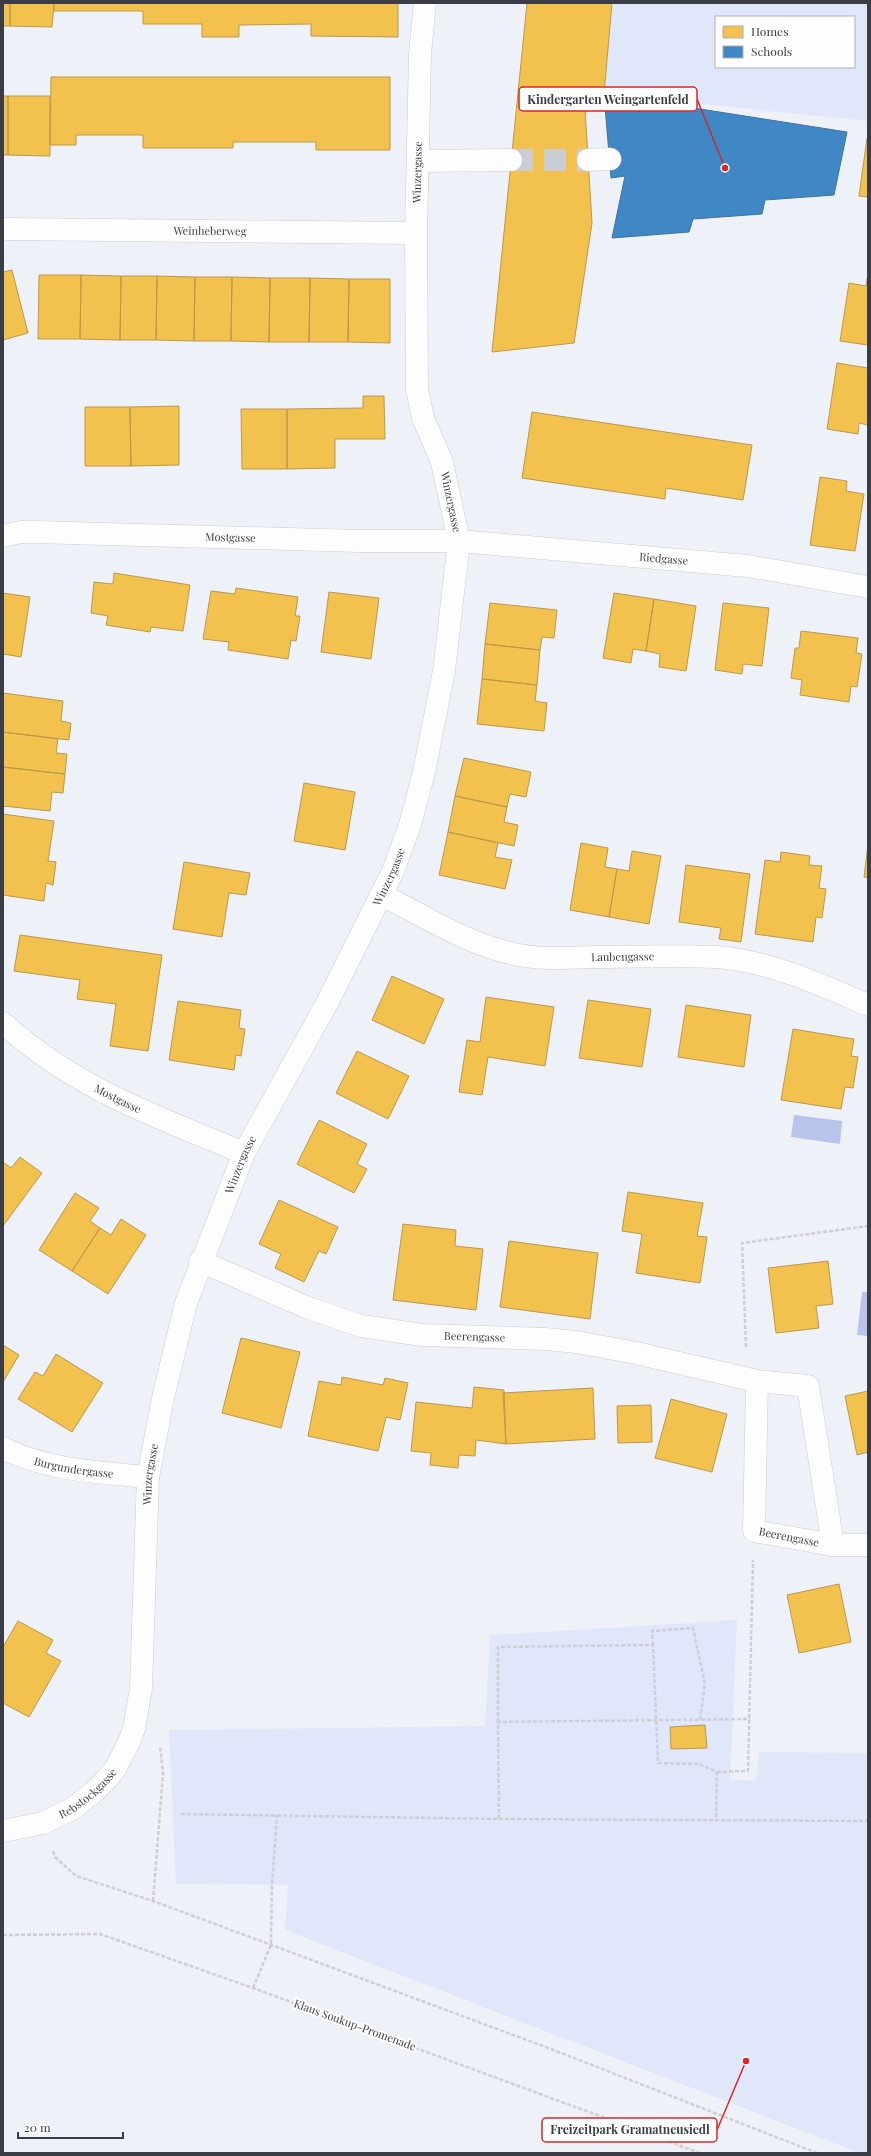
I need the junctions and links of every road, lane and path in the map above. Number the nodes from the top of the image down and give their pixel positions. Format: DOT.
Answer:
graph roads {
  1 [pos="425,3"];
  2 [pos="610,159"];
  3 [pos="511,160"];
  4 [pos="588,160"];
  5 [pos="418,162"];
  6 [pos="3,229"];
  7 [pos="416,233"];
  8 [pos="3,536"];
  9 [pos="459,541"];
  10 [pos="868,587"];
  11 [pos="382,895"];
  12 [pos="868,1005"];
  13 [pos="3,1023"];
  14 [pos="244,1153"];
  15 [pos="868,1226"];
  16 [pos="200,1262"];
  17 [pos="757,1381"];
  18 [pos="3,1448"];
  19 [pos="148,1476"];
  20 [pos="754,1531"];
  21 [pos="832,1545"];
  22 [pos="868,1546"];
  23 [pos="653,1645"];
  24 [pos="137,1714"];
  25 [pos="750,1719"];
  26 [pos="657,1720"];
  27 [pos="700,1720"];
  28 [pos="498,1722"];
  29 [pos="717,1772"];
  30 [pos="181,1814"];
  31 [pos="277,1815"];
  32 [pos="499,1818"];
  33 [pos="716,1820"];
  34 [pos="868,1821"];
  35 [pos="43,1823"];
  36 [pos="3,1831"];
  37 [pos="153,1901"];
  38 [pos="3,1935"];
  39 [pos="271,1945"];
  40 [pos="253,1988"];
  41 [pos="700,2153"];
  42 [pos="817,2153"];
  1 -- 5 [label="street, Winzergasse"];
  2 -- 4 [label="street"];
  3 -- 5 [label="street"];
  5 -- 7 [label="street, Winzergasse"];
  6 -- 7 [label="street, Weinheberweg"];
  7 -- 9 [label="street, Winzergasse"];
  8 -- 9 [label="street, Mostgasse"];
  9 -- 10 [label="street, Riedgasse"];
  9 -- 11 [label="street, Winzergasse"];
  11 -- 12 [label="street, Laubengasse"];
  11 -- 14 [label="street, Winzergasse"];
  13 -- 14 [label="street, Mostgasse"];
  14 -- 16 [label="street, Winzergasse"];
  15 -- 17 [label="path"];
  16 -- 17 [label="street, Beerengasse"];
  16 -- 19 [label="street, Winzergasse"];
  17 -- 20 [label="street, Beerengasse"];
  17 -- 21 [label="street, Beerengasse"];
  18 -- 19 [label="street, Burgundergasse"];
  19 -- 24 [label="street, Winzergasse"];
  20 -- 21 [label="street, Beerengasse"];
  20 -- 25 [label="path"];
  21 -- 22 [label="street"];
  23 -- 26 [label="path"];
  23 -- 27 [label="path"];
  23 -- 28 [label="path"];
  24 -- 35 [label="street, Rebstockgasse"];
  24 -- 37 [label="path"];
  25 -- 27 [label="path"];
  25 -- 29 [label="path"];
  26 -- 27 [label="path"];
  26 -- 28 [label="path"];
  26 -- 29 [label="path"];
  28 -- 32 [label="path"];
  29 -- 33 [label="path"];
  30 -- 31 [label="path"];
  31 -- 32 [label="path"];
  31 -- 39 [label="path"];
  32 -- 33 [label="path"];
  33 -- 34 [label="path"];
  35 -- 36 [label="street, Rebstockgasse"];
  35 -- 37 [label="path"];
  37 -- 39 [label="path"];
  38 -- 40 [label="path, Klaus Soukup-Promenade"];
  39 -- 40 [label="path"];
  39 -- 42 [label="path"];
  40 -- 41 [label="path, Klaus Soukup-Promenade"];
}
